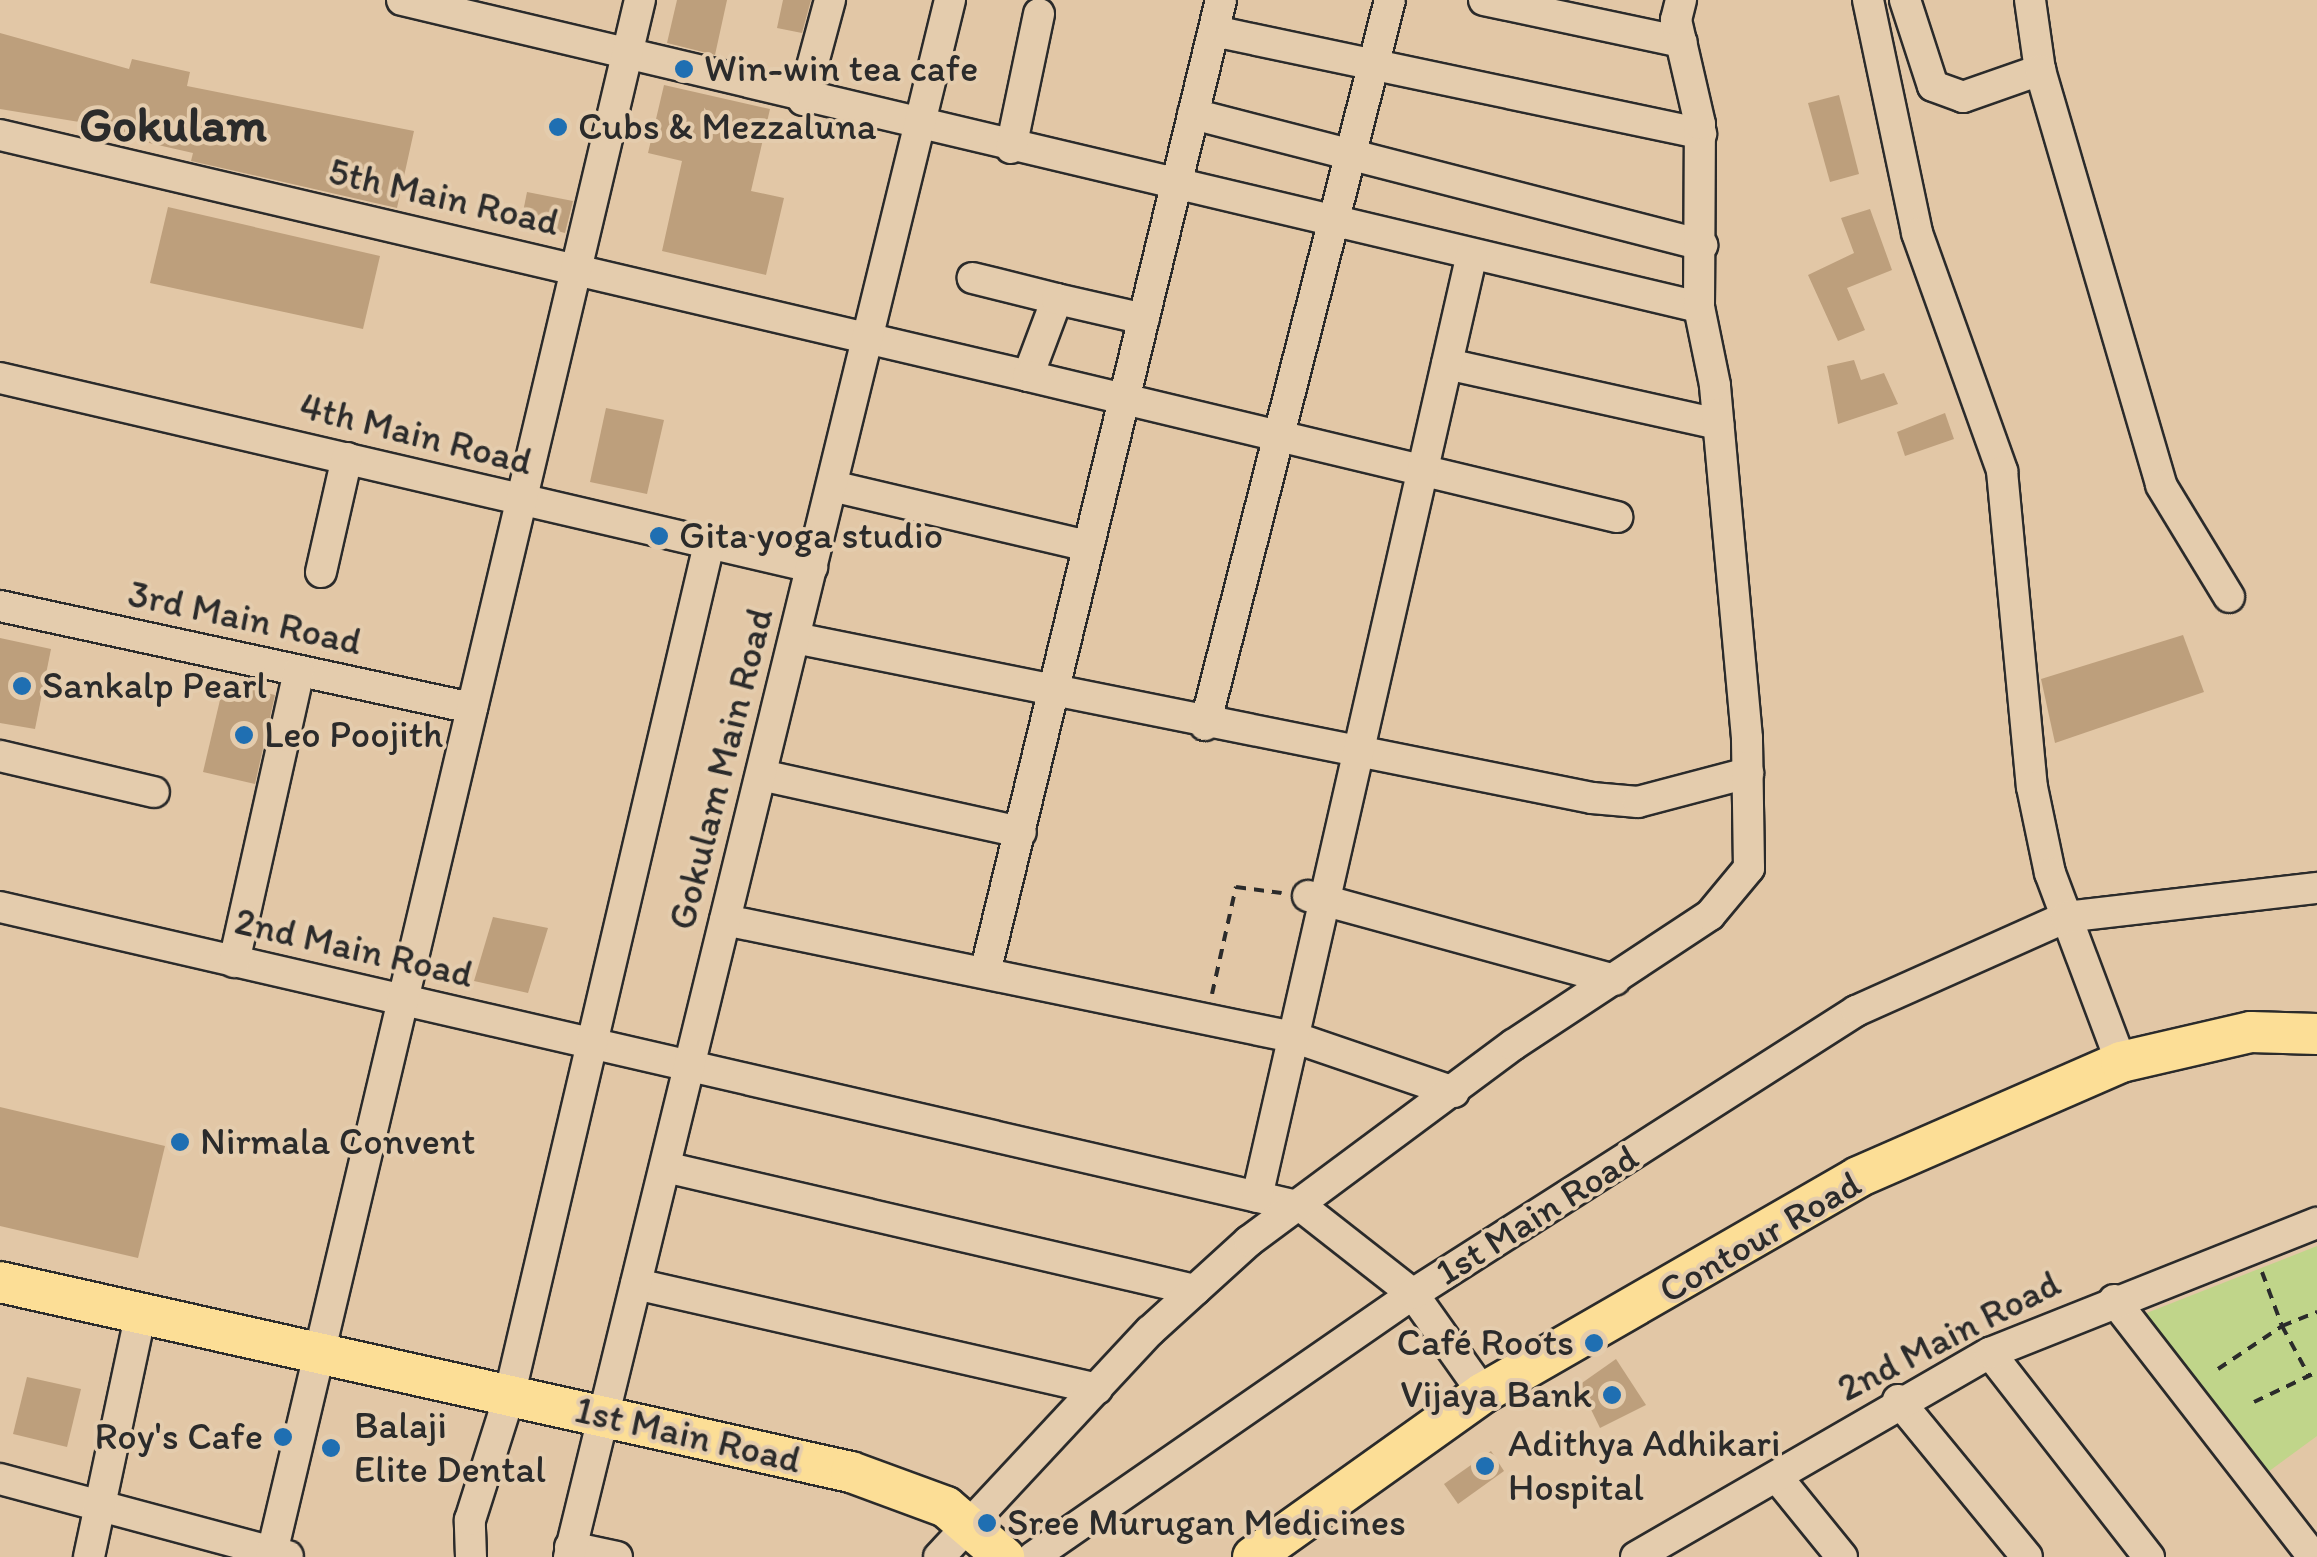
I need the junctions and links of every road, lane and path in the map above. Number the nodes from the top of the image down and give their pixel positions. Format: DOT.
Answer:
graph roads {
  1 [pos="402,0"];
  2 [pos="640,0"];
  3 [pos="830,0"];
  4 [pos="950,0"];
  5 [pos="1221,0"];
  6 [pos="1390,0"];
  7 [pos="1484,0"];
  8 [pos="1681,0"];
  9 [pos="1868,0"];
  10 [pos="1905,0"];
  11 [pos="2030,0"];
  12 [pos="1039,14"];
  13 [pos="1214,31"];
  14 [pos="1682,42"];
  15 [pos="626,59"];
  16 [pos="2040,70"];
  17 [pos="1372,71"];
  18 [pos="803,100"];
  19 [pos="1193,114"];
  20 [pos="920,127"];
  21 [pos="0,134"];
  22 [pos="1700,134"];
  23 [pos="1011,148"];
  24 [pos="1351,156"];
  25 [pos="1176,186"];
  26 [pos="1334,223"];
  27 [pos="1702,245"];
  28 [pos="1472,254"];
  29 [pos="576,268"];
  30 [pos="973,278"];
  31 [pos="1057,299"];
  32 [pos="1699,307"];
  33 [pos="1144,319"];
  34 [pos="868,342"];
  35 [pos="1447,364"];
  36 [pos="1028,376"];
  37 [pos="0,378"];
  38 [pos="1124,397"];
  39 [pos="1718,424"];
  40 [pos="1281,434"];
  41 [pos="347,458"];
  42 [pos="1423,468"];
  43 [pos="832,486"];
  44 [pos="521,502"];
  45 [pos="1617,517"];
  46 [pos="709,544"];
  47 [pos="1088,546"];
  48 [pos="812,567"];
  49 [pos="322,572"];
  50 [pos="2228,597"];
  51 [pos="0,606"];
  52 [pos="795,638"];
  53 [pos="300,671"];
  54 [pos="1053,692"];
  55 [pos="472,708"];
  56 [pos="1205,724"];
  57 [pos="0,756"];
  58 [pos="1358,756"];
  59 [pos="1748,773"];
  60 [pos="761,775"];
  61 [pos="154,792"];
  62 [pos="1021,832"];
  63 [pos="2317,888"];
  64 [pos="1316,898"];
  65 [pos="0,907"];
  66 [pos="2066,917"];
  67 [pos="725,920"];
  68 [pos="234,962"];
  69 [pos="985,973"];
  70 [pos="1615,980"];
  71 [pos="403,1001"];
  72 [pos="1208,1014"];
  73 [pos="2317,1034"];
  74 [pos="1293,1037"];
  75 [pos="591,1044"];
  76 [pos="2121,1062"];
  77 [pos="690,1066"];
  78 [pos="1454,1092"];
  79 [pos="665,1168"];
  80 [pos="1257,1197"];
  81 [pos="1302,1207"];
  82 [pos="2317,1223"];
  83 [pos="2260,1268"];
  84 [pos="0,1282"];
  85 [pos="636,1284"];
  86 [pos="1195,1290"];
  87 [pos="1413,1294"];
  88 [pos="2114,1300"];
  89 [pos="2317,1312"];
  90 [pos="140,1316"];
  91 [pos="2282,1326"];
  92 [pos="1990,1352"];
  93 [pos="314,1359"];
  94 [pos="2218,1369"];
  95 [pos="2317,1372"];
  96 [pos="2309,1376"];
  97 [pos="1097,1389"];
  98 [pos="1483,1393"];
  99 [pos="508,1397"];
  100 [pos="1898,1400"];
  101 [pos="2254,1402"];
  102 [pos="599,1414"];
  103 [pos="1777,1476"];
  104 [pos="0,1480"];
  105 [pos="102,1504"];
  106 [pos="968,1519"];
  107 [pos="569,1552"];
  108 [pos="278,1556"];
  109 [pos="89,1557"];
  110 [pos="471,1557"];
  111 [pos="617,1557"];
  112 [pos="939,1557"];
  113 [pos="1004,1557"];
  114 [pos="1033,1557"];
  115 [pos="1253,1557"];
  116 [pos="1636,1557"];
  117 [pos="1842,1557"];
  118 [pos="2026,1557"];
  119 [pos="2149,1557"];
  120 [pos="2313,1557"];
  1 -- 15 [label="street"];
  2 -- 15 [label="street"];
  3 -- 18 [label="street"];
  4 -- 20 [label="street, Gokulam Main Road"];
  5 -- 13 [label="street"];
  6 -- 17 [label="street"];
  7 -- 14 [label="street"];
  8 -- 14 [label="street"];
  9 -- 66 [label="street"];
  10 -- 16 [label="street"];
  11 -- 16 [label="street"];
  12 -- 23 [label="street"];
  13 -- 17 [label="street"];
  13 -- 19 [label="street"];
  14 -- 22 [label="street"];
  15 -- 18 [label="street"];
  15 -- 29 [label="street"];
  16 -- 50 [label="street"];
  17 -- 22 [label="street"];
  17 -- 24 [label="street"];
  18 -- 20 [label="street"];
  19 -- 24 [label="street"];
  19 -- 25 [label="street"];
  20 -- 23 [label="street"];
  20 -- 34 [label="street, Gokulam Main Road"];
  21 -- 29 [label="street, 5th Main Road"];
  22 -- 27 [label="street"];
  23 -- 25 [label="street"];
  24 -- 26 [label="street"];
  24 -- 27 [label="street"];
  25 -- 26 [label="street"];
  25 -- 33 [label="street"];
  26 -- 28 [label="street"];
  26 -- 40 [label="street"];
  27 -- 32 [label="street"];
  28 -- 32 [label="street"];
  28 -- 35 [label="street"];
  29 -- 34 [label="street, 5th Main Road"];
  29 -- 44 [label="street"];
  30 -- 31 [label="street"];
  31 -- 33 [label="street"];
  31 -- 36 [label="street"];
  32 -- 39 [label="street"];
  33 -- 38 [label="street"];
  34 -- 36 [label="street, 5th Main Road"];
  34 -- 43 [label="street, Gokulam Main Road"];
  35 -- 39 [label="street"];
  35 -- 42 [label="street"];
  36 -- 38 [label="street, 5th Main Road"];
  37 -- 41 [label="street, 4th Main Road"];
  38 -- 40 [label="street, 5th Main Road"];
  38 -- 47 [label="street"];
  39 -- 59 [label="street"];
  40 -- 42 [label="street, 5th Main Road"];
  40 -- 56 [label="street"];
  41 -- 44 [label="street, 4th Main Road"];
  41 -- 49 [label="street"];
  42 -- 45 [label="street, 5th Main Road"];
  42 -- 58 [label="street"];
  43 -- 47 [label="street"];
  43 -- 48 [label="street, Gokulam Main Road"];
  44 -- 46 [label="street, 4th Main Road"];
  44 -- 55 [label="street"];
  46 -- 48 [label="street, 4th Main Road"];
  46 -- 75 [label="street"];
  47 -- 54 [label="street"];
  48 -- 52 [label="street, Gokulam Main Road"];
  51 -- 53 [label="street, 3rd Main Road"];
  52 -- 54 [label="street"];
  52 -- 60 [label="street, Gokulam Main Road"];
  53 -- 55 [label="street, 3rd Main Road"];
  53 -- 68 [label="street"];
  54 -- 56 [label="street"];
  54 -- 62 [label="street"];
  55 -- 71 [label="street"];
  56 -- 58 [label="street"];
  57 -- 61 [label="street"];
  58 -- 59 [label="street"];
  58 -- 64 [label="street"];
  59 -- 70 [label="street"];
  60 -- 62 [label="street"];
  60 -- 67 [label="street, Gokulam Main Road"];
  62 -- 69 [label="street"];
  63 -- 66 [label="street, 1st Main Road"];
  64 -- 70 [label="street"];
  64 -- 72 [label="path"];
  64 -- 74 [label="street"];
  65 -- 68 [label="street, 2nd Main Road"];
  66 -- 76 [label="street"];
  66 -- 87 [label="street, 1st Main Road"];
  67 -- 69 [label="street"];
  67 -- 77 [label="street, Gokulam Main Road"];
  68 -- 71 [label="street, 2nd Main Road"];
  69 -- 72 [label="street"];
  70 -- 78 [label="street"];
  71 -- 75 [label="street, 2nd Main Road"];
  71 -- 93 [label="street"];
  72 -- 74 [label="street"];
  73 -- 76 [label="main road, Contour Road"];
  74 -- 78 [label="street"];
  74 -- 80 [label="street"];
  75 -- 77 [label="street, 2nd Main Road"];
  75 -- 99 [label="street"];
  76 -- 98 [label="main road, Contour Road"];
  77 -- 79 [label="street, Gokulam Main Road"];
  77 -- 80 [label="street, 2nd Main Road"];
  78 -- 81 [label="street"];
  79 -- 85 [label="street, Gokulam Main Road"];
  79 -- 86 [label="street"];
  80 -- 81 [label="street, 2nd Main Road"];
  81 -- 86 [label="street"];
  81 -- 87 [label="street"];
  82 -- 88 [label="street, 2nd Main Road"];
  83 -- 91 [label="path"];
  84 -- 90 [label="main road, 1st Main Road"];
  85 -- 97 [label="street"];
  85 -- 102 [label="street, Gokulam Main Road"];
  86 -- 97 [label="street"];
  87 -- 98 [label="street"];
  87 -- 114 [label="street, 1st Main Road"];
  88 -- 92 [label="street, 2nd Main Road"];
  88 -- 120 [label="street"];
  89 -- 91 [label="path"];
  90 -- 93 [label="main road, 1st Main Road"];
  90 -- 105 [label="street"];
  91 -- 94 [label="path"];
  91 -- 96 [label="path"];
  92 -- 100 [label="street, 2nd Main Road"];
  92 -- 119 [label="street"];
  93 -- 99 [label="main road, 1st Main Road"];
  93 -- 108 [label="street"];
  95 -- 96 [label="path"];
  96 -- 101 [label="path"];
  97 -- 106 [label="street"];
  98 -- 115 [label="main road, Contour Road"];
  99 -- 102 [label="main road, 1st Main Road"];
  99 -- 110 [label="street"];
  100 -- 103 [label="street, 2nd Main Road"];
  100 -- 118 [label="street"];
  102 -- 106 [label="main road, 1st Main Road"];
  102 -- 107 [label="street, Gokulam Main Road"];
  103 -- 116 [label="street, 2nd Main Road"];
  103 -- 117 [label="street"];
  104 -- 105 [label="street"];
  105 -- 108 [label="street"];
  105 -- 109 [label="street"];
  106 -- 112 [label="street"];
  106 -- 113 [label="main road, 1st Main Road"];
  107 -- 111 [label="street"];
}
